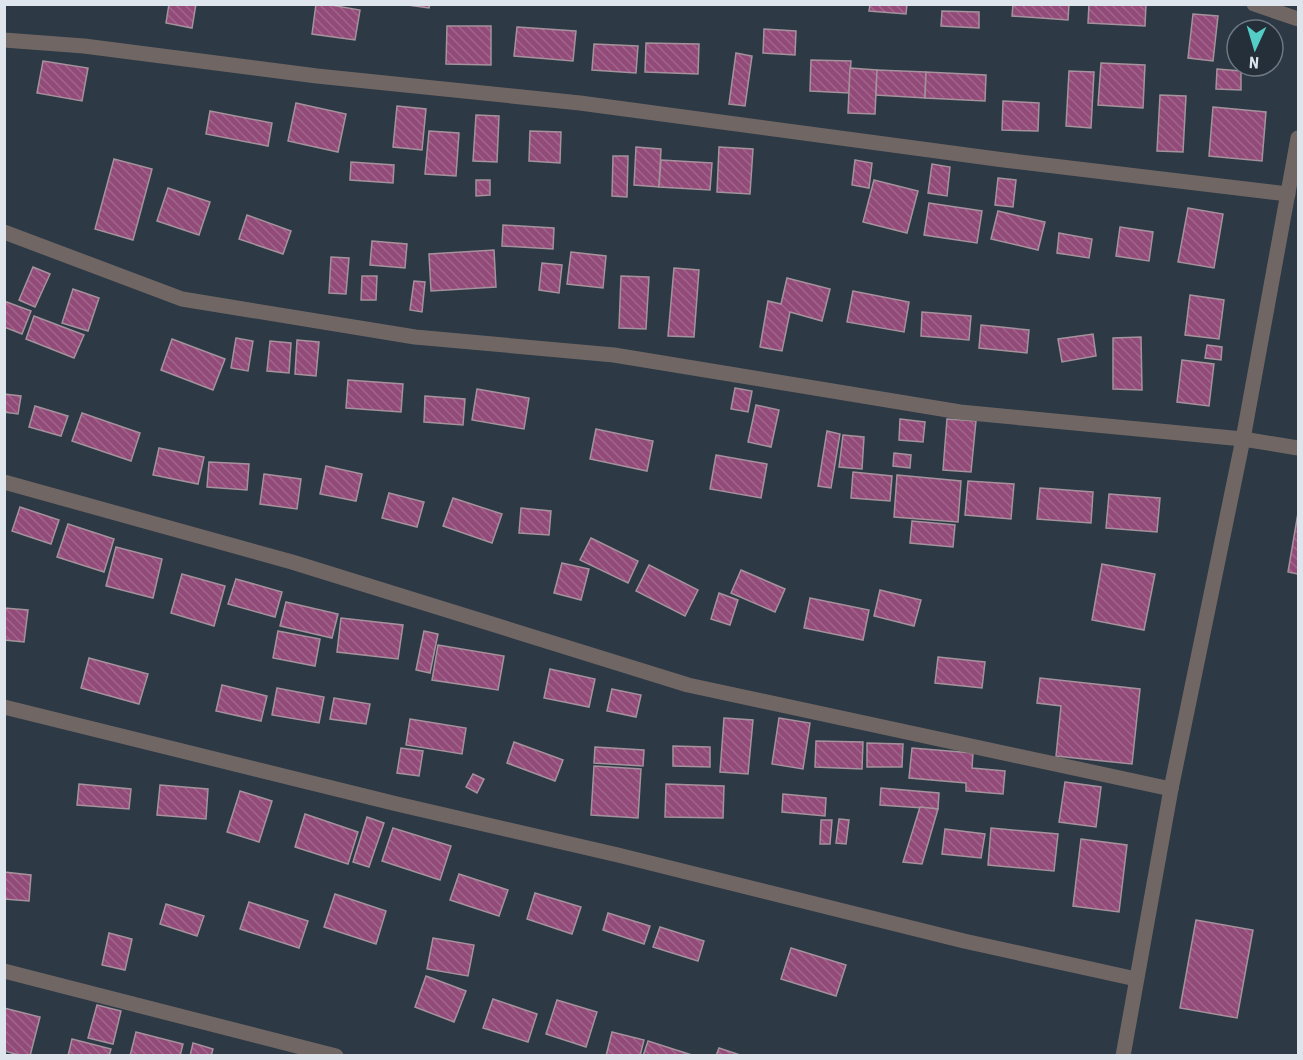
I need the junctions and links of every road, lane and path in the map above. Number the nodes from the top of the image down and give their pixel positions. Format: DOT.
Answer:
graph roads {
  1 [pos="1254,4"];
  2 [pos="1299,19"];
  3 [pos="4,40"];
  4 [pos="1299,138"];
  5 [pos="1288,194"];
  6 [pos="4,232"];
  7 [pos="1243,439"];
  8 [pos="1299,447"];
  9 [pos="4,482"];
  10 [pos="4,707"];
  11 [pos="1171,789"];
  12 [pos="4,971"];
  13 [pos="1136,979"];
  14 [pos="336,1056"];
  15 [pos="1123,1056"];
  1 -- 2 [label="street"];
  3 -- 5 [label="street"];
  4 -- 5 [label="street"];
  5 -- 7 [label="street"];
  6 -- 7 [label="street"];
  7 -- 8 [label="street"];
  7 -- 11 [label="street"];
  9 -- 11 [label="street"];
  10 -- 13 [label="street"];
  11 -- 13 [label="street"];
  12 -- 14 [label="street"];
  13 -- 15 [label="street"];
}
